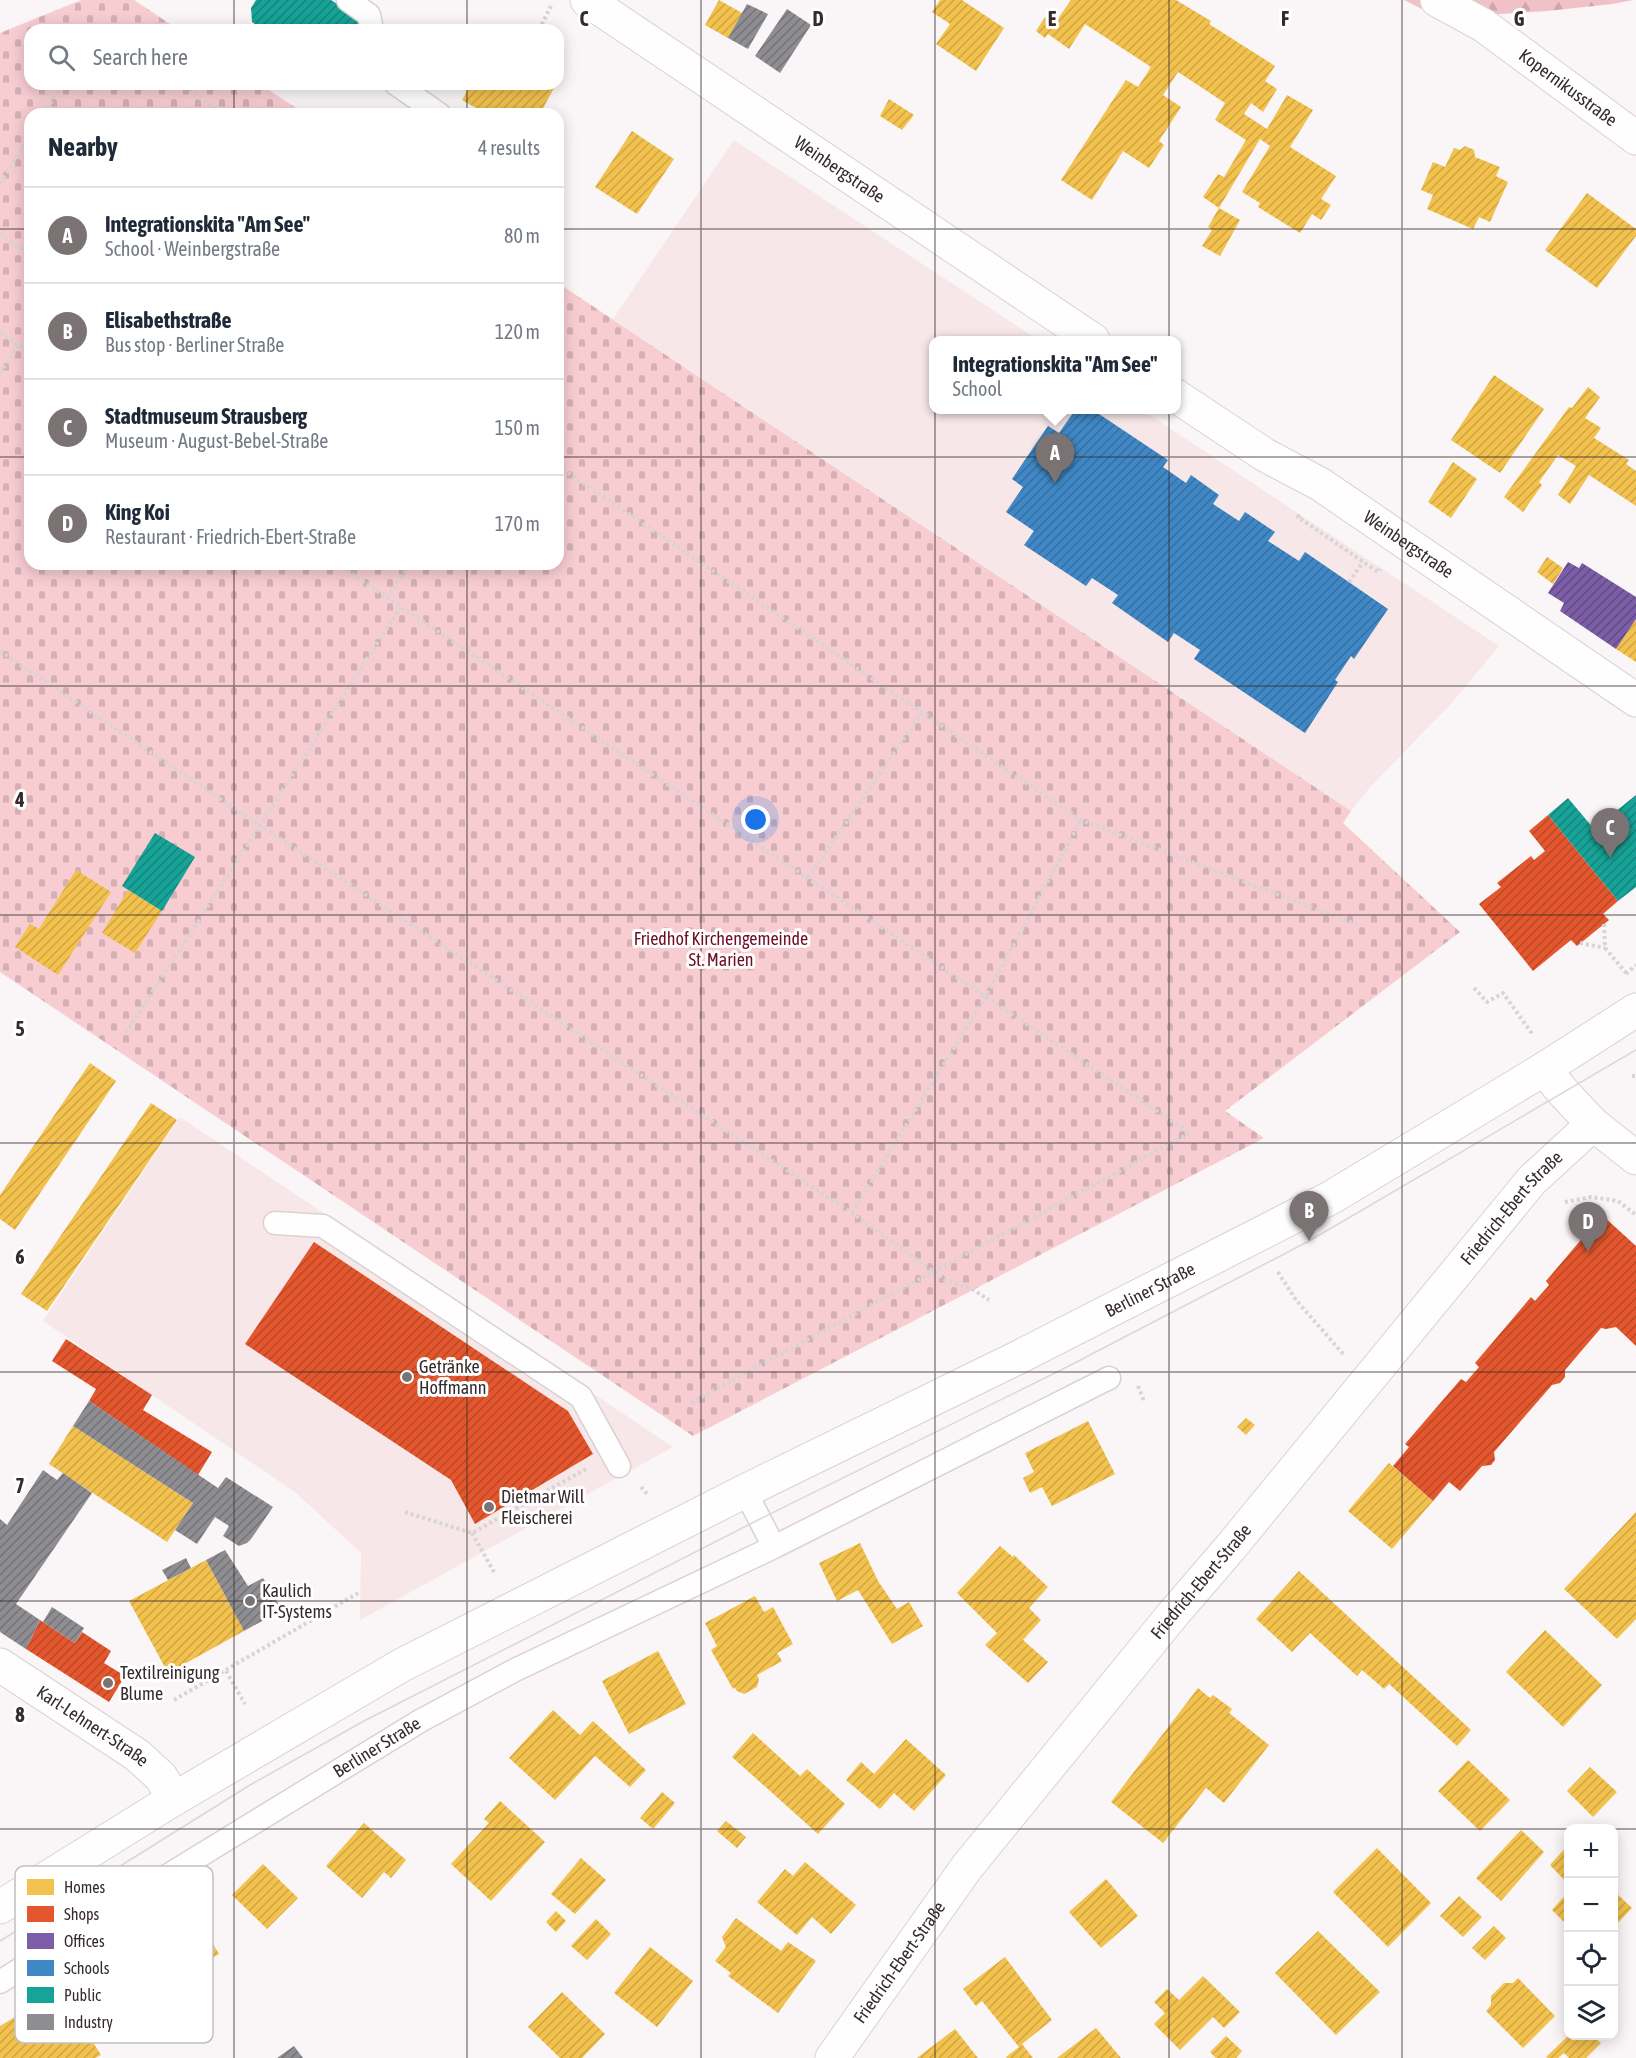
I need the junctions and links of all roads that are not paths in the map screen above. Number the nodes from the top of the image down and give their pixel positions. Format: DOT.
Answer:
graph roads {
  1 [pos="348,0"];
  2 [pos="587,0"];
  3 [pos="1437,0"];
  4 [pos="371,24"];
  5 [pos="405,90"];
  6 [pos="430,108"];
  7 [pos="1636,138"];
  8 [pos="1087,336"];
  9 [pos="1181,399"];
  10 [pos="1636,700"];
  11 [pos="1636,1010"];
  12 [pos="1541,1054"];
  13 [pos="1593,1124"];
  14 [pos="1636,1157"];
  15 [pos="274,1223"];
  16 [pos="1108,1378"];
  17 [pos="616,1460"];
  18 [pos="745,1491"];
  19 [pos="774,1548"];
  20 [pos="0,1665"];
  21 [pos="174,1799"];
  22 [pos="66,1866"];
  23 [pos="183,1866"];
  24 [pos="15,1898"];
  25 [pos="0,1907"];
  26 [pos="15,1972"];
  27 [pos="0,1982"];
  28 [pos="832,2058"];
  1 -- 4 [label="lane"];
  2 -- 8 [label="street, Weinbergstraße"];
  3 -- 7 [label="street, Kopernikusstraße"];
  5 -- 6 [label="lane"];
  9 -- 10 [label="street, Weinbergstraße"];
  11 -- 12 [label="street, Berliner Straße"];
  12 -- 13 [label="street"];
  12 -- 18 [label="street, Berliner Straße"];
  13 -- 14 [label="street"];
  13 -- 28 [label="street, Friedrich-Ebert-Straße"];
  15 -- 17 [label="lane"];
  16 -- 19 [label="lane, Berliner Straße"];
  18 -- 19 [label="lane"];
  18 -- 21 [label="street, Berliner Straße"];
  19 -- 23 [label="lane, Berliner Straße"];
  20 -- 21 [label="street, Karl-Lehnert-Straße"];
  21 -- 22 [label="street, Berliner Straße"];
  24 -- 25 [label="street, Berliner Straße"];
  26 -- 27 [label="lane, Berliner Straße"];
}
